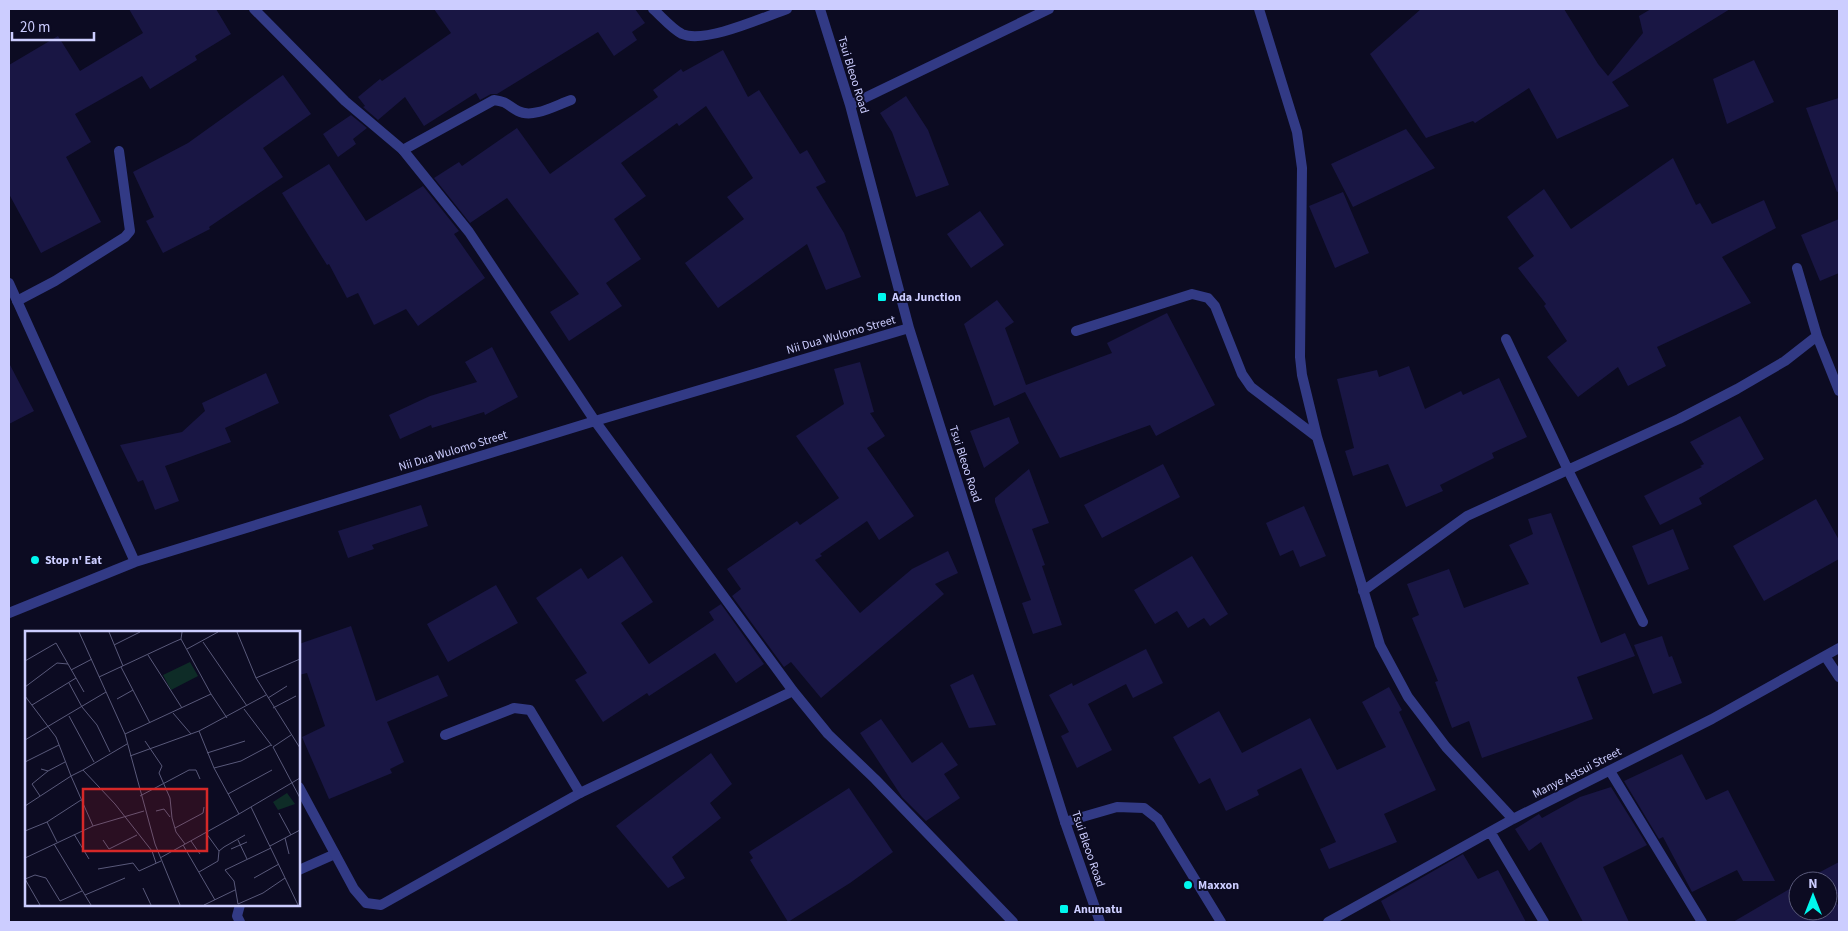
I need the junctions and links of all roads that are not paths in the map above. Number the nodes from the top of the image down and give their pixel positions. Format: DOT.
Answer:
graph roads {
  1 [pos="254,9"];
  2 [pos="653,9"];
  3 [pos="787,9"];
  4 [pos="820,9"];
  5 [pos="1049,9"];
  6 [pos="1259,9"];
  7 [pos="571,100"];
  8 [pos="850,105"];
  9 [pos="402,150"];
  10 [pos="119,151"];
  11 [pos="1797,268"];
  12 [pos="9,283"];
  13 [pos="17,301"];
  14 [pos="909,328"];
  15 [pos="1076,331"];
  16 [pos="1817,336"];
  17 [pos="1506,339"];
  18 [pos="1839,391"];
  19 [pos="595,421"];
  20 [pos="1317,437"];
  21 [pos="1568,470"];
  22 [pos="135,562"];
  23 [pos="1363,591"];
  24 [pos="9,613"];
  25 [pos="1643,622"];
  26 [pos="1839,648"];
  27 [pos="1825,656"];
  28 [pos="1839,677"];
  29 [pos="792,691"];
  30 [pos="445,735"];
  31 [pos="1610,771"];
  32 [pos="300,789"];
  33 [pos="580,793"];
  34 [pos="1513,819"];
  35 [pos="1065,822"];
  36 [pos="1491,834"];
  37 [pos="335,854"];
  38 [pos="300,870"];
  39 [pos="240,906"];
  40 [pos="240,922"];
  41 [pos="1012,922"];
  42 [pos="1100,922"];
  43 [pos="1221,922"];
  44 [pos="1328,922"];
  45 [pos="1544,922"];
  46 [pos="1702,922"];
  1 -- 9 [label="street"];
  2 -- 3 [label="street"];
  4 -- 8 [label="street, Tsui Bleoo Road"];
  5 -- 8 [label="street"];
  6 -- 20 [label="street"];
  7 -- 9 [label="street"];
  8 -- 14 [label="street, Tsui Bleoo Road"];
  9 -- 19 [label="street"];
  10 -- 13 [label="street"];
  11 -- 16 [label="street"];
  12 -- 13 [label="street"];
  13 -- 22 [label="street"];
  14 -- 19 [label="street, Nii Dua Wulomo Street"];
  14 -- 35 [label="street, Tsui Bleoo Road"];
  15 -- 20 [label="street"];
  16 -- 18 [label="street"];
  16 -- 21 [label="street"];
  17 -- 21 [label="street"];
  19 -- 22 [label="street, Nii Dua Wulomo Street"];
  19 -- 29 [label="street"];
  20 -- 23 [label="street"];
  21 -- 23 [label="street"];
  21 -- 25 [label="street"];
  22 -- 24 [label="street, Nii Dua Wulomo Street"];
  23 -- 34 [label="street"];
  26 -- 27 [label="street, Manye Astsui Street"];
  27 -- 28 [label="street"];
  27 -- 31 [label="street, Manye Astsui Street"];
  29 -- 33 [label="street"];
  29 -- 41 [label="street"];
  30 -- 33 [label="street"];
  31 -- 34 [label="street, Manye Astsui Street"];
  31 -- 46 [label="street"];
  32 -- 37 [label="street"];
  33 -- 37 [label="street"];
  34 -- 36 [label="street, Manye Astsui Street"];
  35 -- 42 [label="street, Tsui Bleoo Road"];
  35 -- 43 [label="street"];
  36 -- 44 [label="street, Manye Astsui Street"];
  36 -- 45 [label="street"];
  37 -- 38 [label="street"];
  39 -- 40 [label="street"];
}
